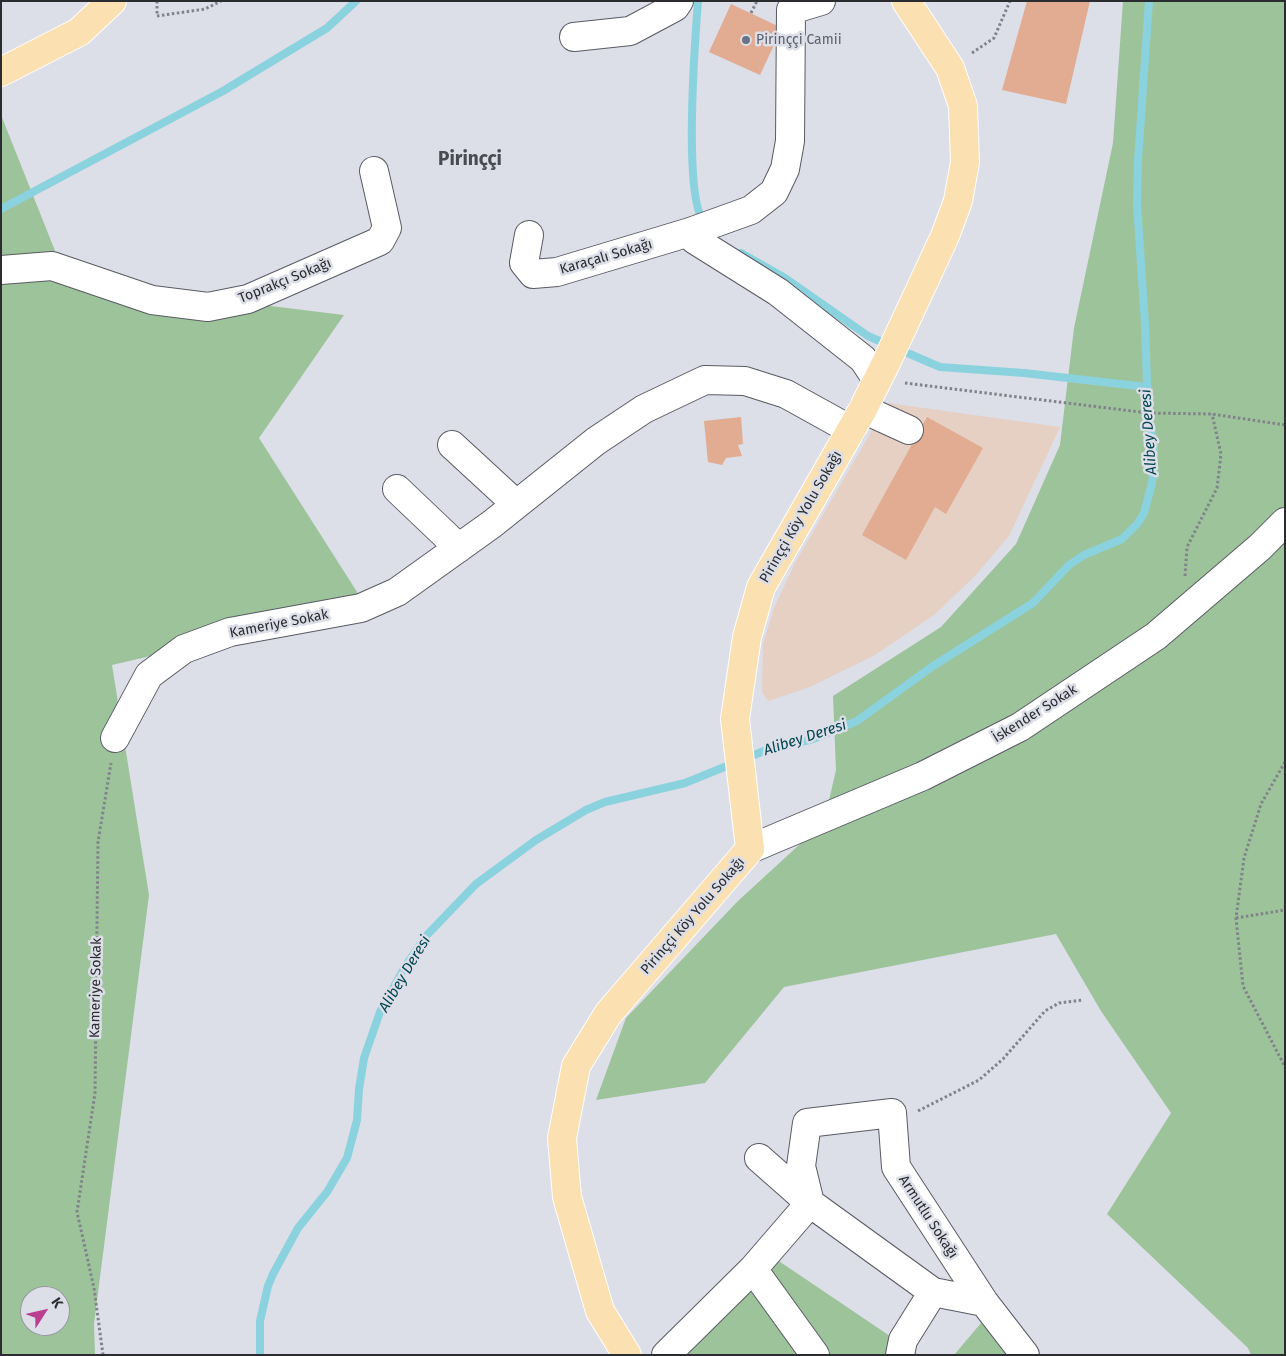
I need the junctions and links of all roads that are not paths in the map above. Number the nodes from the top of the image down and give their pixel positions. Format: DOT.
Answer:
graph roads {
  1 [pos="112,1"];
  2 [pos="679,1"];
  3 [pos="820,1"];
  4 [pos="906,1"];
  5 [pos="771,8"];
  6 [pos="574,37"];
  7 [pos="1,72"];
  8 [pos="374,171"];
  9 [pos="690,232"];
  10 [pos="529,235"];
  11 [pos="1,270"];
  12 [pos="882,371"];
  13 [pos="857,420"];
  14 [pos="909,430"];
  15 [pos="452,445"];
  16 [pos="397,489"];
  17 [pos="516,504"];
  18 [pos="1285,522"];
  19 [pos="459,548"];
  20 [pos="114,738"];
  21 [pos="750,849"];
  22 [pos="759,1158"];
  23 [pos="810,1204"];
  24 [pos="753,1269"];
  25 [pos="932,1292"];
  26 [pos="984,1302"];
  27 [pos="627,1355"];
  28 [pos="666,1355"];
  29 [pos="815,1355"];
  30 [pos="900,1355"];
  31 [pos="1025,1355"];
  1 -- 7 [label="main road"];
  2 -- 6 [label="street"];
  3 -- 5 [label="street"];
  4 -- 12 [label="main road, Pirinççi Köy Yolu Sokağı"];
  5 -- 9 [label="street"];
  8 -- 11 [label="street, Toprakçı Sokağı"];
  9 -- 10 [label="street, Karaçalı Sokağı"];
  9 -- 12 [label="street"];
  12 -- 13 [label="main road, Pirinççi Köy Yolu Sokağı"];
  13 -- 14 [label="street, Kameriye Sokak"];
  13 -- 17 [label="street, Kameriye Sokak"];
  13 -- 21 [label="main road, Pirinççi Köy Yolu Sokağı"];
  15 -- 17 [label="street"];
  16 -- 19 [label="street"];
  17 -- 19 [label="street, Kameriye Sokak"];
  18 -- 21 [label="street, İskender Sokak"];
  19 -- 20 [label="street, Kameriye Sokak"];
  21 -- 27 [label="main road, Pirinççi Köy Yolu Sokağı"];
  22 -- 23 [label="street"];
  23 -- 24 [label="street"];
  23 -- 25 [label="street"];
  23 -- 26 [label="street, Armutlu Sokağı"];
  24 -- 28 [label="street"];
  24 -- 29 [label="street"];
  25 -- 26 [label="street"];
  25 -- 30 [label="street"];
  26 -- 31 [label="street, Armutlu Sokağı"];
}
